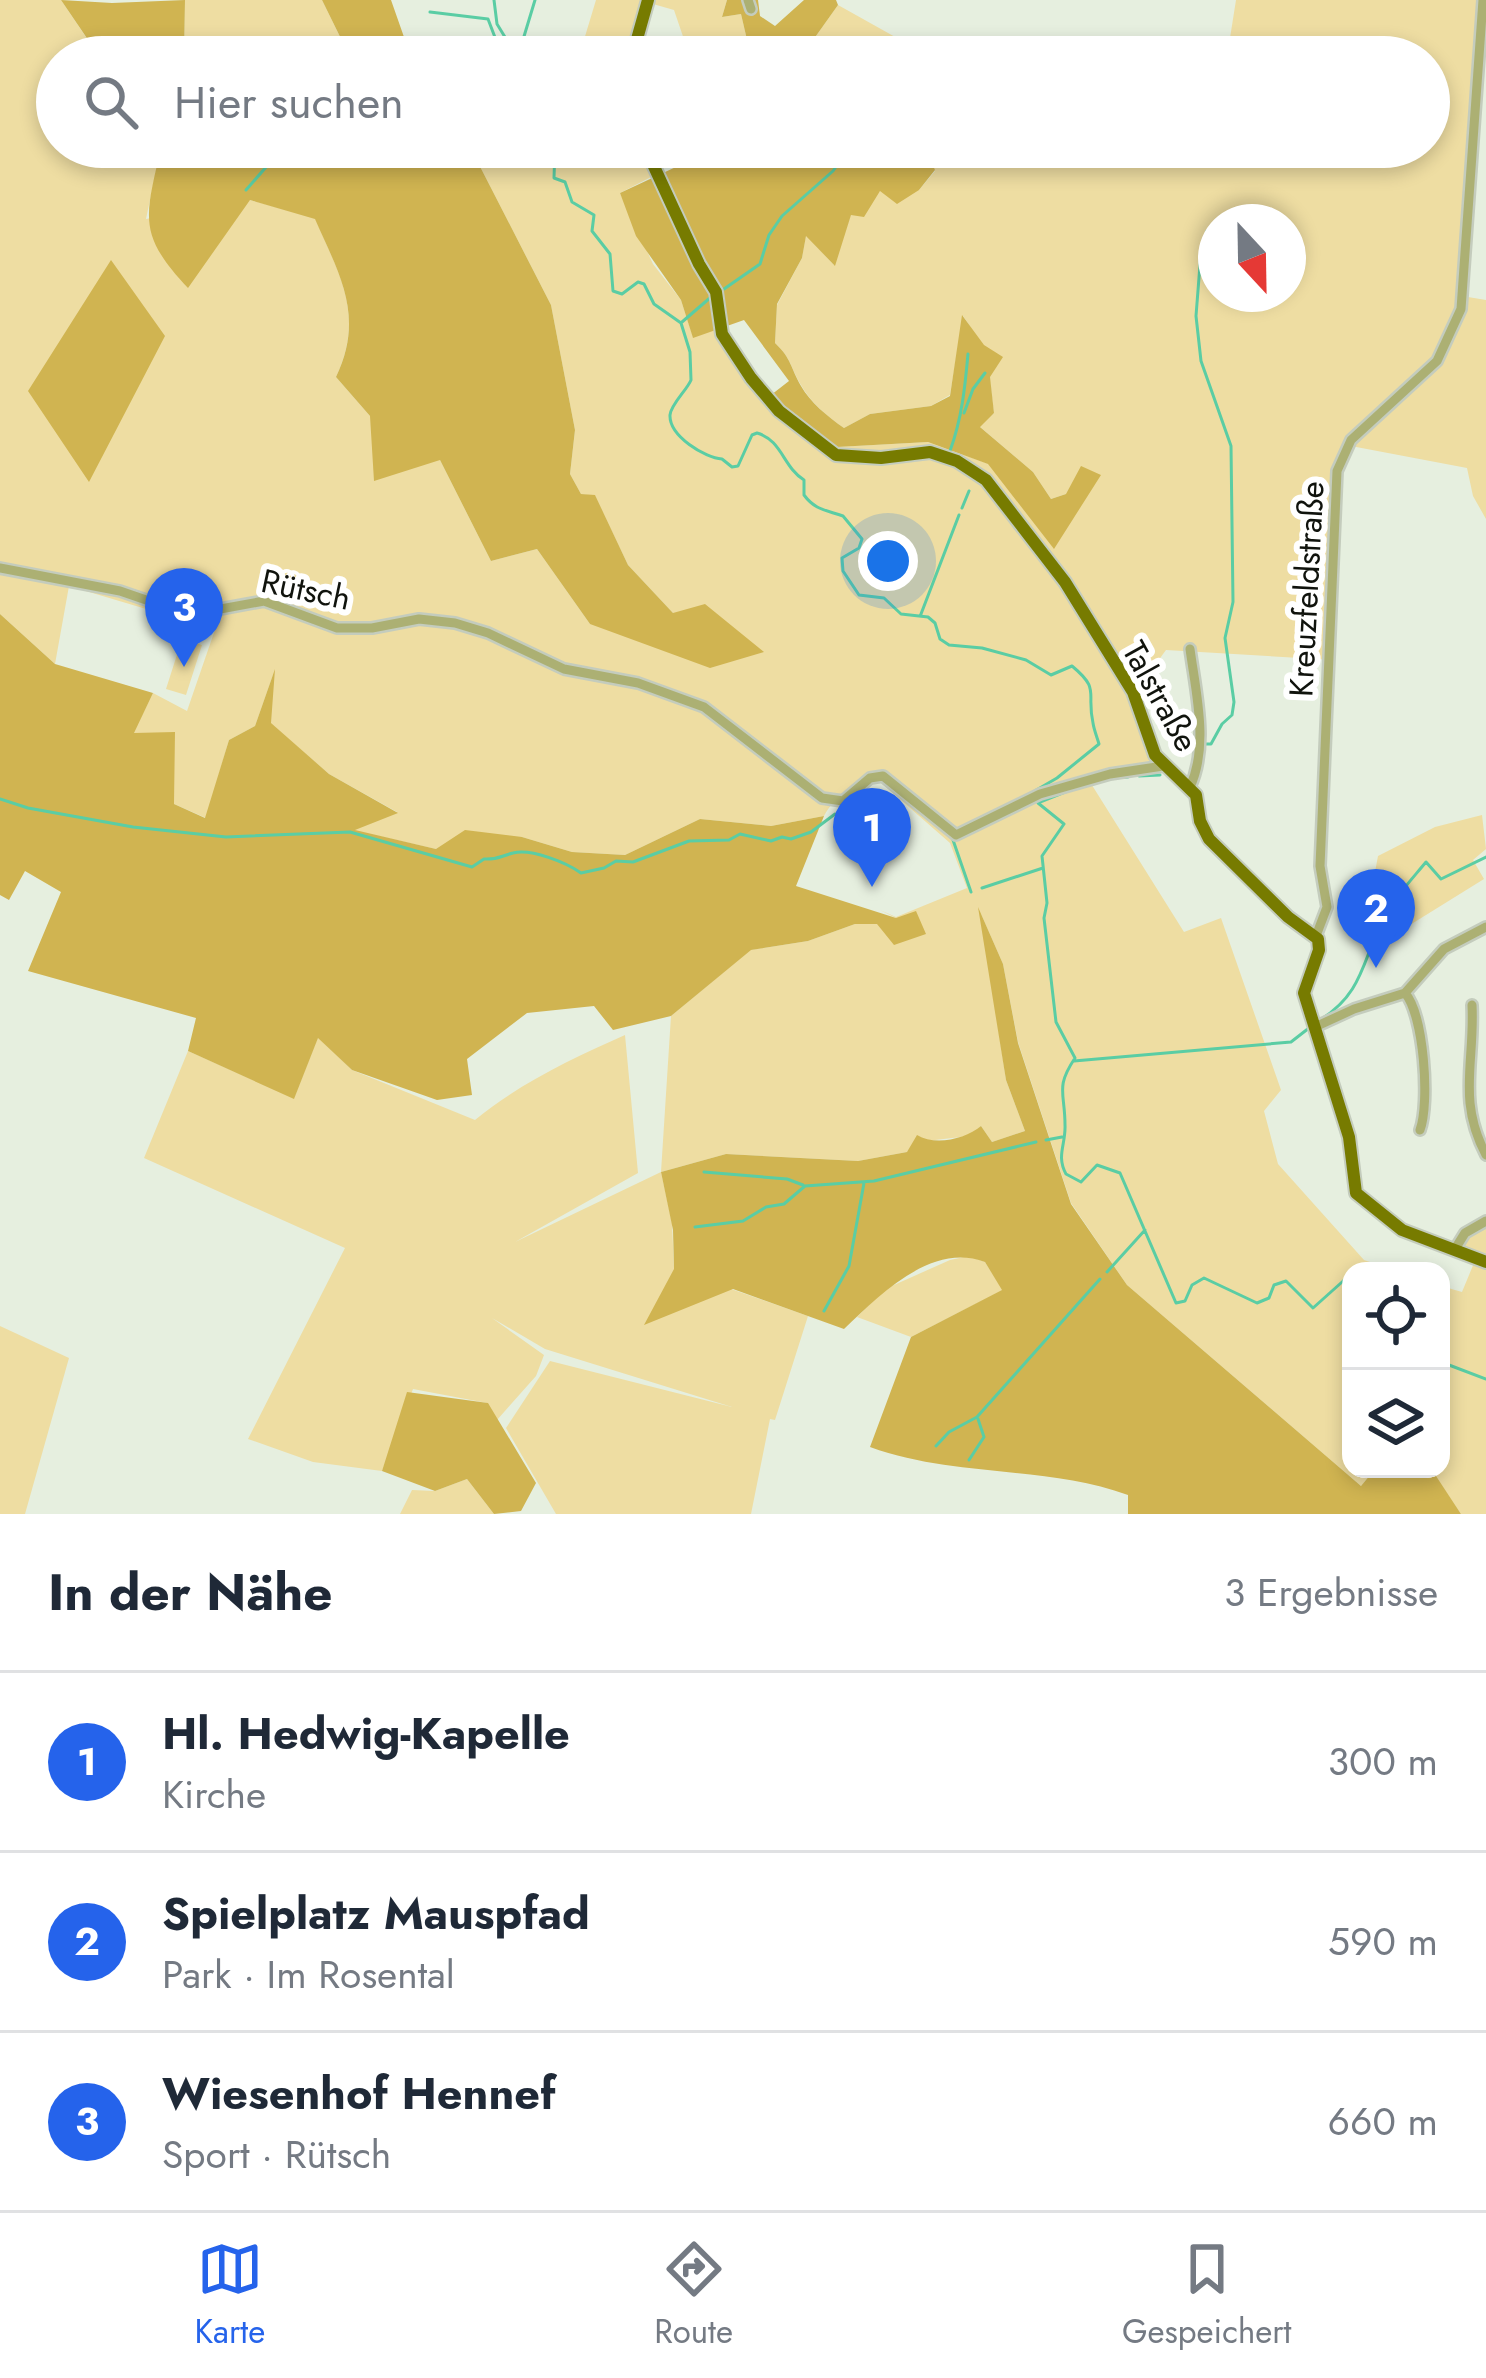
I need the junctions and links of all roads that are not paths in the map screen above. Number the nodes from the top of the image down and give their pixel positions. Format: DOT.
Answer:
graph roads {
  1 [pos="648,0"];
  2 [pos="1483,0"];
  3 [pos="638,36"];
  4 [pos="655,168"];
  5 [pos="0,568"];
  6 [pos="1190,649"];
  7 [pos="1162,766"];
  8 [pos="1190,787"];
  9 [pos="1486,927"];
  10 [pos="1316,936"];
  11 [pos="1405,993"];
  12 [pos="1472,1005"];
  13 [pos="1315,1027"];
  14 [pos="1420,1130"];
  15 [pos="1486,1155"];
  16 [pos="1486,1221"];
  17 [pos="1455,1249"];
  18 [pos="1486,1262"];
  1 -- 3 [label="main road"];
  2 -- 10 [label="street, Kreuzfeldstraße"];
  4 -- 7 [label="main road, Talstraße"];
  5 -- 7 [label="street, Rütsch"];
  6 -- 8 [label="street"];
  7 -- 8 [label="main road, Talstraße"];
  8 -- 10 [label="main road, Talstraße"];
  9 -- 11 [label="street"];
  10 -- 13 [label="main road"];
  11 -- 13 [label="street"];
  11 -- 14 [label="street"];
  12 -- 15 [label="street"];
  13 -- 17 [label="main road"];
  16 -- 17 [label="street"];
  17 -- 18 [label="main road"];
}
